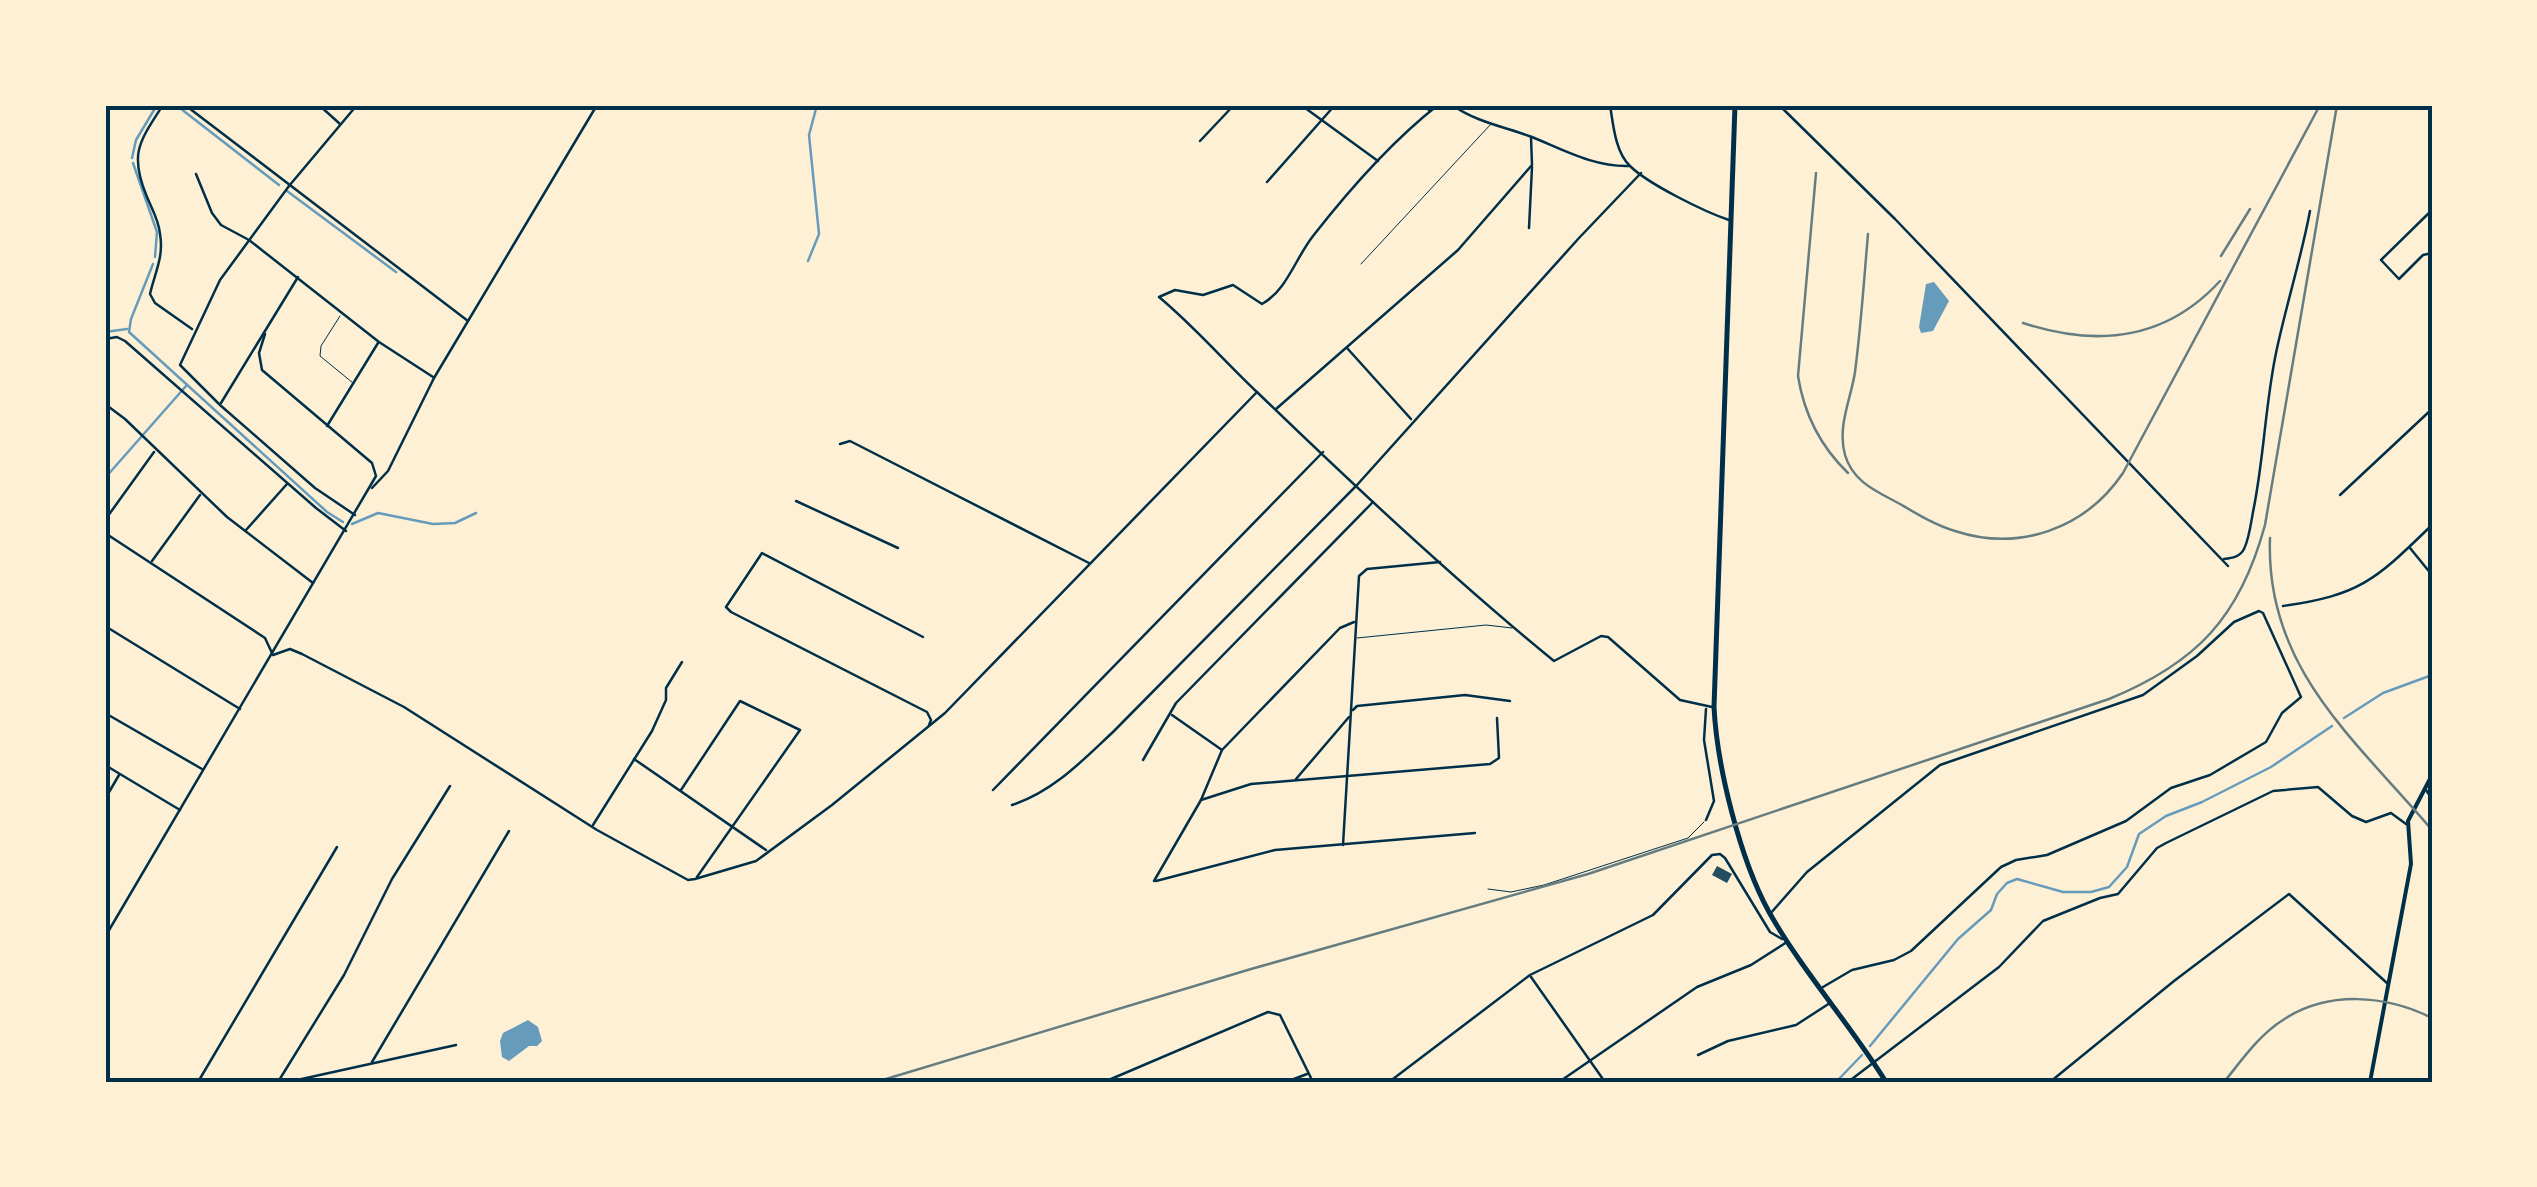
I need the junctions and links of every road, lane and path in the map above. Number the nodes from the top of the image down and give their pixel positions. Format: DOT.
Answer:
graph roads {
  1 [pos="163,105"];
  2 [pos="185,105"];
  3 [pos="319,105"];
  4 [pos="356,105"];
  5 [pos="597,105"];
  6 [pos="1234,105"];
  7 [pos="1301,105"];
  8 [pos="1335,105"];
  9 [pos="1422,105"];
  10 [pos="1438,105"];
  11 [pos="1452,105"];
  12 [pos="1610,105"];
  13 [pos="1735,105"];
  14 [pos="1779,105"];
  15 [pos="1430,111"];
  16 [pos="1323,120"];
  17 [pos="340,124"];
  18 [pos="1490,124"];
  19 [pos="1531,137"];
  20 [pos="1200,141"];
  21 [pos="1379,162"];
  22 [pos="1532,165"];
  23 [pos="1629,166"];
  24 [pos="1641,173"];
  25 [pos="196,174"];
  26 [pos="1267,182"];
  27 [pos="289,186"];
  28 [pos="2432,210"];
  29 [pos="2310,211"];
  30 [pos="1731,220"];
  31 [pos="1529,228"];
  32 [pos="249,240"];
  33 [pos="2432,254"];
  34 [pos="1361,264"];
  35 [pos="298,276"];
  36 [pos="342,313"];
  37 [pos="470,322"];
  38 [pos="195,331"];
  39 [pos="265,334"];
  40 [pos="105,339"];
  41 [pos="379,342"];
  42 [pos="1347,348"];
  43 [pos="434,378"];
  44 [pos="353,383"];
  45 [pos="1257,392"];
  46 [pos="220,405"];
  47 [pos="106,406"];
  48 [pos="1276,410"];
  49 [pos="2432,410"];
  50 [pos="1412,420"];
  51 [pos="326,426"];
  52 [pos="840,444"];
  53 [pos="155,450"];
  54 [pos="1323,453"];
  55 [pos="288,483"];
  56 [pos="1356,484"];
  57 [pos="371,488"];
  58 [pos="201,494"];
  59 [pos="2340,496"];
  60 [pos="796,501"];
  61 [pos="1374,501"];
  62 [pos="355,516"];
  63 [pos="105,520"];
  64 [pos="2432,525"];
  65 [pos="346,530"];
  66 [pos="244,532"];
  67 [pos="105,534"];
  68 [pos="2409,547"];
  69 [pos="898,548"];
  70 [pos="2223,560"];
  71 [pos="152,561"];
  72 [pos="1440,562"];
  73 [pos="1090,564"];
  74 [pos="2228,566"];
  75 [pos="2432,575"];
  76 [pos="314,584"];
  77 [pos="2284,606"];
  78 [pos="1357,622"];
  79 [pos="105,626"];
  80 [pos="1520,632"];
  81 [pos="923,636"];
  82 [pos="1357,638"];
  83 [pos="272,655"];
  84 [pos="682,662"];
  85 [pos="1510,701"];
  86 [pos="1714,707"];
  87 [pos="240,708"];
  88 [pos="1706,708"];
  89 [pos="105,713"];
  90 [pos="1171,714"];
  91 [pos="1352,714"];
  92 [pos="1497,718"];
  93 [pos="928,726"];
  94 [pos="1222,750"];
  95 [pos="634,759"];
  96 [pos="1144,760"];
  97 [pos="105,764"];
  98 [pos="204,770"];
  99 [pos="120,774"];
  100 [pos="2432,775"];
  101 [pos="1348,777"];
  102 [pos="1296,780"];
  103 [pos="450,786"];
  104 [pos="681,790"];
  105 [pos="993,790"];
  106 [pos="2426,790"];
  107 [pos="2432,798"];
  108 [pos="105,799"];
  109 [pos="1200,800"];
  110 [pos="1012,804"];
  111 [pos="180,810"];
  112 [pos="1706,820"];
  113 [pos="2407,824"];
  114 [pos="734,826"];
  115 [pos="592,827"];
  116 [pos="510,832"];
  117 [pos="1474,833"];
  118 [pos="1342,845"];
  119 [pos="337,847"];
  120 [pos="768,850"];
  121 [pos="695,879"];
  122 [pos="1488,888"];
  123 [pos="1770,914"];
  124 [pos="105,936"];
  125 [pos="1788,942"];
  126 [pos="1530,975"];
  127 [pos="2388,986"];
  128 [pos="1821,988"];
  129 [pos="1832,1002"];
  130 [pos="456,1045"];
  131 [pos="1698,1054"];
  132 [pos="1873,1060"];
  133 [pos="372,1062"];
  134 [pos="1590,1062"];
  135 [pos="1308,1073"];
  136 [pos="198,1082"];
  137 [pos="278,1082"];
  138 [pos="288,1082"];
  139 [pos="1104,1082"];
  140 [pos="1286,1082"];
  141 [pos="1313,1082"];
  142 [pos="1389,1082"];
  143 [pos="1559,1082"];
  144 [pos="1605,1082"];
  145 [pos="1848,1082"];
  146 [pos="1886,1082"];
  147 [pos="2050,1082"];
  148 [pos="2370,1082"];
  1 -- 38 [label="street"];
  2 -- 27 [label="street"];
  3 -- 17 [label="street"];
  4 -- 17 [label="street"];
  5 -- 37 [label="street"];
  6 -- 20 [label="street"];
  7 -- 16 [label="street"];
  8 -- 16 [label="street"];
  9 -- 15 [label="street"];
  10 -- 15 [label="street"];
  11 -- 18 [label="street"];
  12 -- 23 [label="street"];
  13 -- 30 [label="highway"];
  14 -- 70 [label="street"];
  15 -- 21 [label="street"];
  16 -- 21 [label="street"];
  16 -- 26 [label="street"];
  17 -- 27 [label="street"];
  18 -- 19 [label="street"];
  18 -- 34 [label="lane"];
  19 -- 22 [label="street"];
  19 -- 23 [label="street"];
  21 -- 45 [label="street"];
  22 -- 31 [label="street"];
  22 -- 42 [label="street"];
  23 -- 24 [label="street"];
  24 -- 30 [label="street"];
  24 -- 50 [label="street"];
  25 -- 32 [label="street"];
  27 -- 32 [label="street"];
  27 -- 37 [label="street"];
  28 -- 33 [label="street"];
  29 -- 70 [label="street"];
  30 -- 86 [label="highway"];
  32 -- 35 [label="street"];
  32 -- 38 [label="street"];
  35 -- 36 [label="street"];
  35 -- 39 [label="street"];
  36 -- 41 [label="street"];
  36 -- 44 [label="lane"];
  37 -- 43 [label="street"];
  38 -- 46 [label="street"];
  39 -- 46 [label="street"];
  39 -- 51 [label="street"];
  40 -- 55 [label="street"];
  41 -- 43 [label="street"];
  41 -- 44 [label="street"];
  42 -- 48 [label="street"];
  42 -- 50 [label="street"];
  43 -- 57 [label="street"];
  44 -- 51 [label="street"];
  45 -- 48 [label="street"];
  45 -- 73 [label="street"];
  46 -- 62 [label="street"];
  47 -- 53 [label="street"];
  48 -- 54 [label="street"];
  49 -- 59 [label="street"];
  50 -- 56 [label="street"];
  51 -- 57 [label="street"];
  52 -- 73 [label="street"];
  53 -- 58 [label="street"];
  53 -- 63 [label="street"];
  54 -- 56 [label="street"];
  54 -- 105 [label="street"];
  55 -- 65 [label="street"];
  55 -- 66 [label="street"];
  56 -- 61 [label="street"];
  56 -- 110 [label="street"];
  57 -- 62 [label="street"];
  58 -- 66 [label="street"];
  58 -- 71 [label="street"];
  60 -- 69 [label="street"];
  61 -- 72 [label="street"];
  61 -- 90 [label="street"];
  62 -- 65 [label="street"];
  64 -- 68 [label="street"];
  65 -- 76 [label="street"];
  66 -- 76 [label="street"];
  67 -- 71 [label="street"];
  68 -- 75 [label="street"];
  68 -- 77 [label="street"];
  70 -- 74 [label="street"];
  71 -- 83 [label="street"];
  72 -- 78 [label="street"];
  72 -- 80 [label="street"];
  73 -- 93 [label="street"];
  76 -- 83 [label="street"];
  78 -- 82 [label="street"];
  78 -- 94 [label="street"];
  79 -- 87 [label="street"];
  80 -- 82 [label="lane"];
  80 -- 88 [label="street"];
  81 -- 93 [label="street"];
  82 -- 91 [label="street"];
  83 -- 87 [label="street"];
  83 -- 115 [label="street"];
  84 -- 95 [label="street"];
  85 -- 91 [label="street"];
  86 -- 88 [label="street"];
  86 -- 123 [label="highway"];
  87 -- 98 [label="street"];
  88 -- 112 [label="street"];
  89 -- 98 [label="street"];
  90 -- 94 [label="street"];
  90 -- 96 [label="street"];
  91 -- 101 [label="street"];
  91 -- 102 [label="street"];
  92 -- 101 [label="street"];
  93 -- 120 [label="street"];
  94 -- 109 [label="street"];
  95 -- 104 [label="street"];
  95 -- 115 [label="street"];
  97 -- 99 [label="street"];
  98 -- 111 [label="street"];
  99 -- 108 [label="street"];
  99 -- 111 [label="street"];
  100 -- 106 [label="street"];
  101 -- 102 [label="street"];
  101 -- 118 [label="street"];
  102 -- 109 [label="street"];
  103 -- 137 [label="street"];
  104 -- 114 [label="street"];
  104 -- 114 [label="street"];
  106 -- 107 [label="street"];
  106 -- 113 [label="street"];
  109 -- 118 [label="street"];
  111 -- 124 [label="street"];
  112 -- 122 [label="lane"];
  113 -- 127 [label="street"];
  113 -- 132 [label="street"];
  114 -- 120 [label="street"];
  114 -- 121 [label="street"];
  115 -- 121 [label="street"];
  116 -- 133 [label="street"];
  117 -- 118 [label="street"];
  119 -- 136 [label="street"];
  120 -- 121 [label="street"];
  123 -- 125 [label="highway"];
  123 -- 128 [label="street"];
  125 -- 126 [label="street"];
  125 -- 128 [label="highway"];
  125 -- 134 [label="street"];
  126 -- 134 [label="street"];
  126 -- 142 [label="street"];
  127 -- 147 [label="street"];
  127 -- 148 [label="street"];
  128 -- 129 [label="highway"];
  129 -- 131 [label="street"];
  129 -- 132 [label="highway"];
  130 -- 133 [label="street"];
  132 -- 145 [label="street"];
  132 -- 146 [label="highway"];
  133 -- 138 [label="street"];
  134 -- 143 [label="street"];
  134 -- 144 [label="street"];
  135 -- 139 [label="street"];
  135 -- 140 [label="street"];
  135 -- 141 [label="street"];
}
